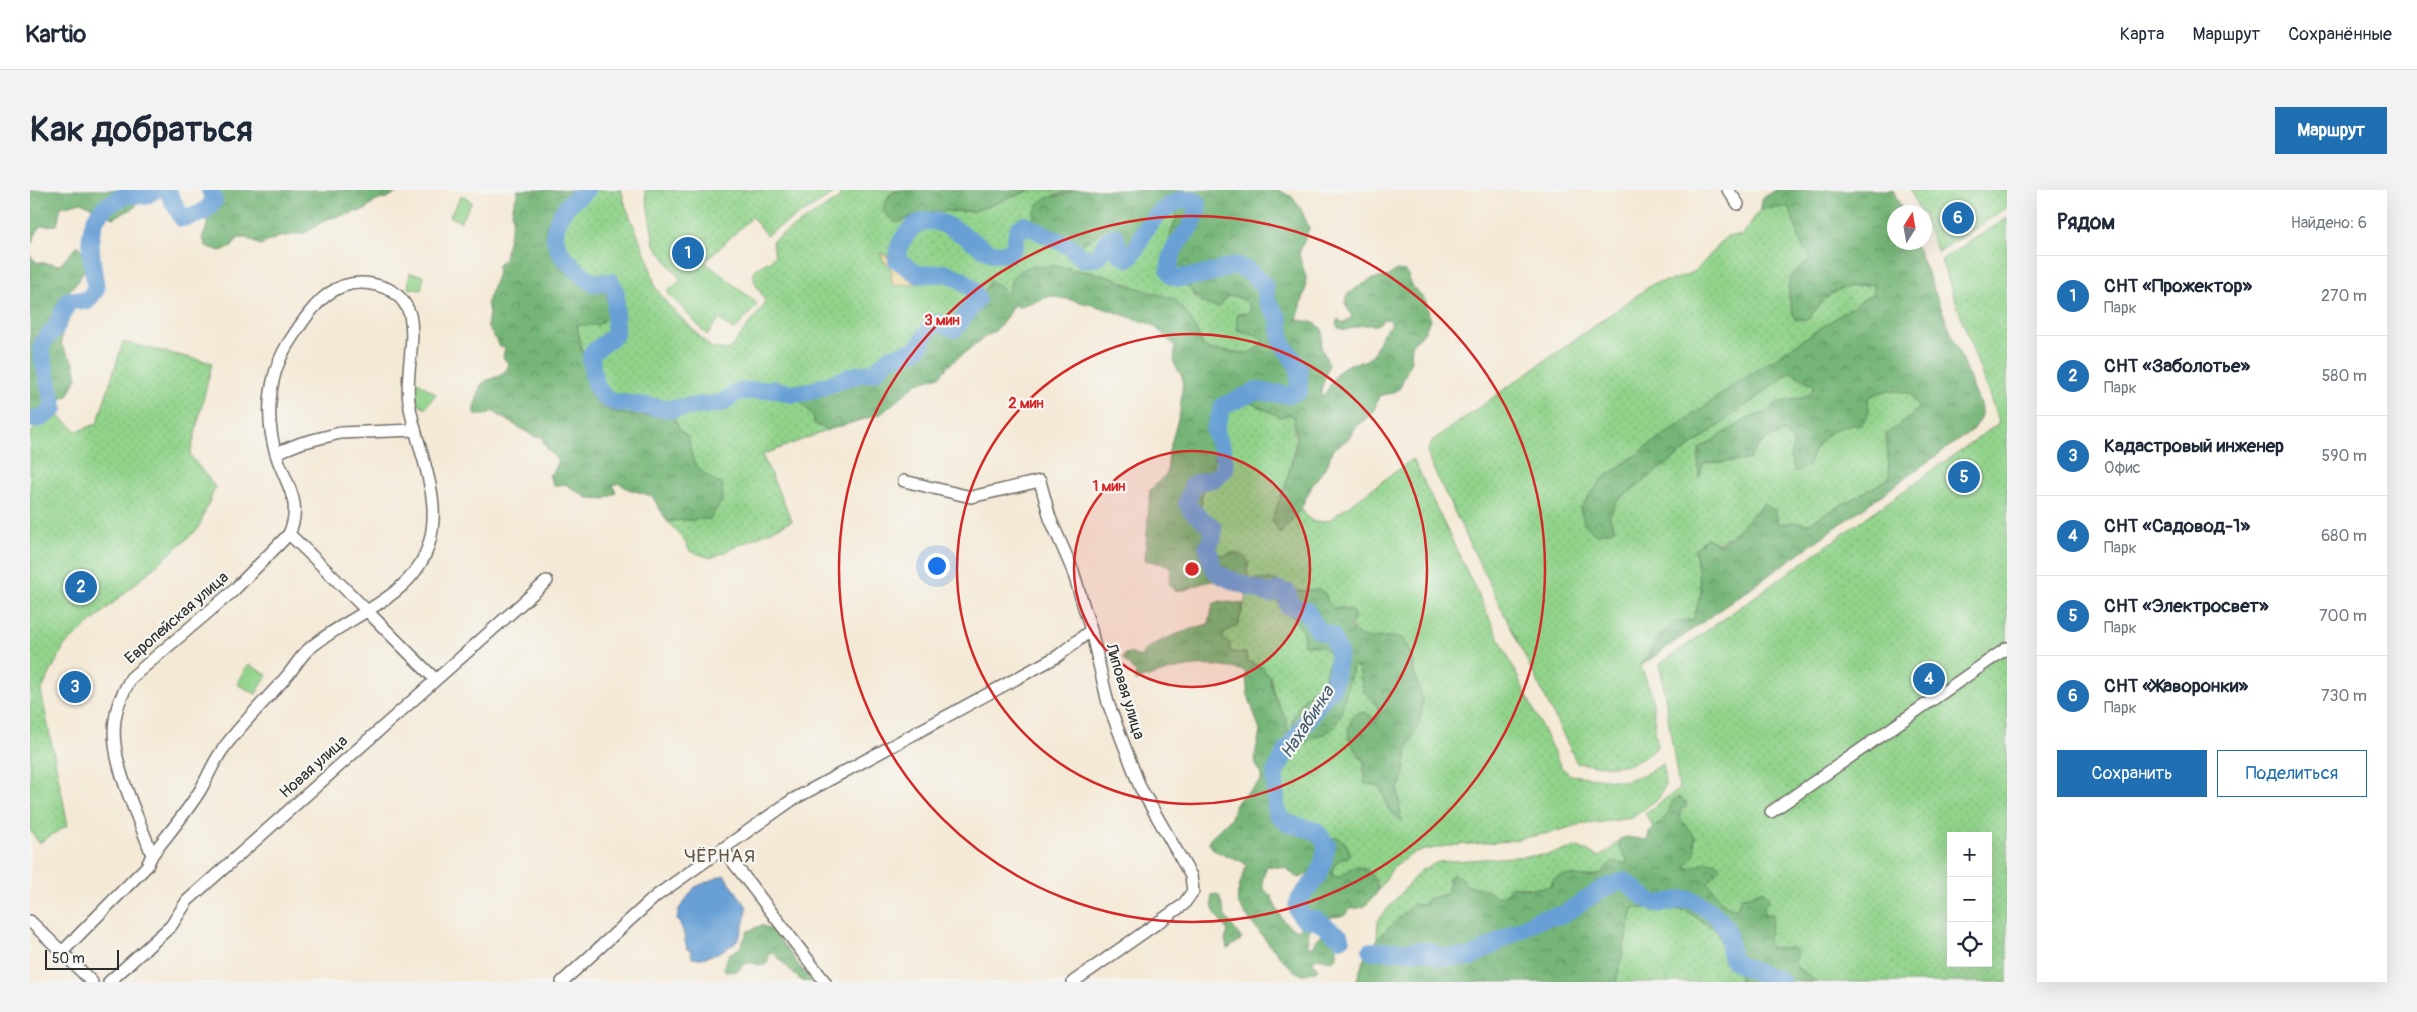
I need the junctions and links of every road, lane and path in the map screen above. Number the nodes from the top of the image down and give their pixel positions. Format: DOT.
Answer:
graph roads {
  1 [pos="1728,190"];
  2 [pos="1738,204"];
  3 [pos="415,430"];
  4 [pos="276,453"];
  5 [pos="904,481"];
  6 [pos="290,534"];
  7 [pos="546,581"];
  8 [pos="368,612"];
  9 [pos="1091,630"];
  10 [pos="2007,648"];
  11 [pos="435,679"];
  12 [pos="1771,812"];
  13 [pos="723,849"];
  14 [pos="152,855"];
  15 [pos="32,927"];
  16 [pos="62,952"];
  17 [pos="92,982"];
  18 [pos="109,982"];
  19 [pos="562,982"];
  20 [pos="825,982"];
  21 [pos="1073,982"];
  1 -- 2 [label="street"];
  3 -- 4 [label="street"];
  3 -- 4 [label="street"];
  3 -- 8 [label="street"];
  4 -- 6 [label="street"];
  5 -- 9 [label="street, Липовая улица"];
  6 -- 8 [label="street"];
  6 -- 14 [label="street, Европейская улица"];
  7 -- 11 [label="street, Новая улица"];
  8 -- 11 [label="street"];
  8 -- 14 [label="street"];
  9 -- 13 [label="street"];
  9 -- 21 [label="street, Липовая улица"];
  10 -- 12 [label="street"];
  11 -- 18 [label="street, Новая улица"];
  13 -- 19 [label="street"];
  13 -- 20 [label="street"];
  14 -- 16 [label="street"];
  15 -- 16 [label="street"];
  16 -- 17 [label="street"];
}
